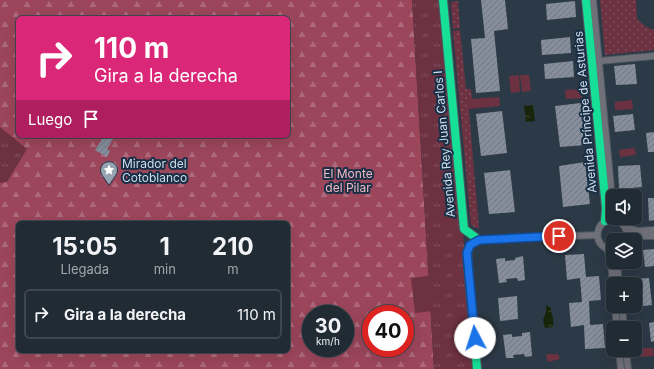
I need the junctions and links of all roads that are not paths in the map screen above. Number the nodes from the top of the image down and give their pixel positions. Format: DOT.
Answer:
graph roads {
  1 [pos="443,0"];
  2 [pos="586,0"];
  3 [pos="593,0"];
  4 [pos="654,56"];
  5 [pos="599,60"];
  6 [pos="611,189"];
  7 [pos="605,222"];
  8 [pos="623,225"];
  9 [pos="626,228"];
  10 [pos="654,230"];
  11 [pos="626,233"];
  12 [pos="597,235"];
  13 [pos="642,236"];
  14 [pos="654,236"];
  15 [pos="478,240"];
  16 [pos="606,247"];
  17 [pos="620,357"];
  18 [pos="627,357"];
  19 [pos="477,369"];
  20 [pos="621,369"];
  21 [pos="628,369"];
  1 -- 15 [label="street, Avenida Rey Juan Carlos I"];
  2 -- 7 [label="street, Avenida Príncipe de Asturias"];
  3 -- 5 [label="street, Avenida Príncipe de Asturias"];
  4 -- 5 [label="street"];
  5 -- 6 [label="street, Avenida Príncipe de Asturias"];
  7 -- 12 [label="street"];
  8 -- 9 [label="street"];
  9 -- 10 [label="street"];
  9 -- 11 [label="street"];
  12 -- 15 [label="street"];
  12 -- 16 [label="street"];
  13 -- 14 [label="street"];
  15 -- 19 [label="street"];
  17 -- 20 [label="street"];
  18 -- 21 [label="street"];
}
